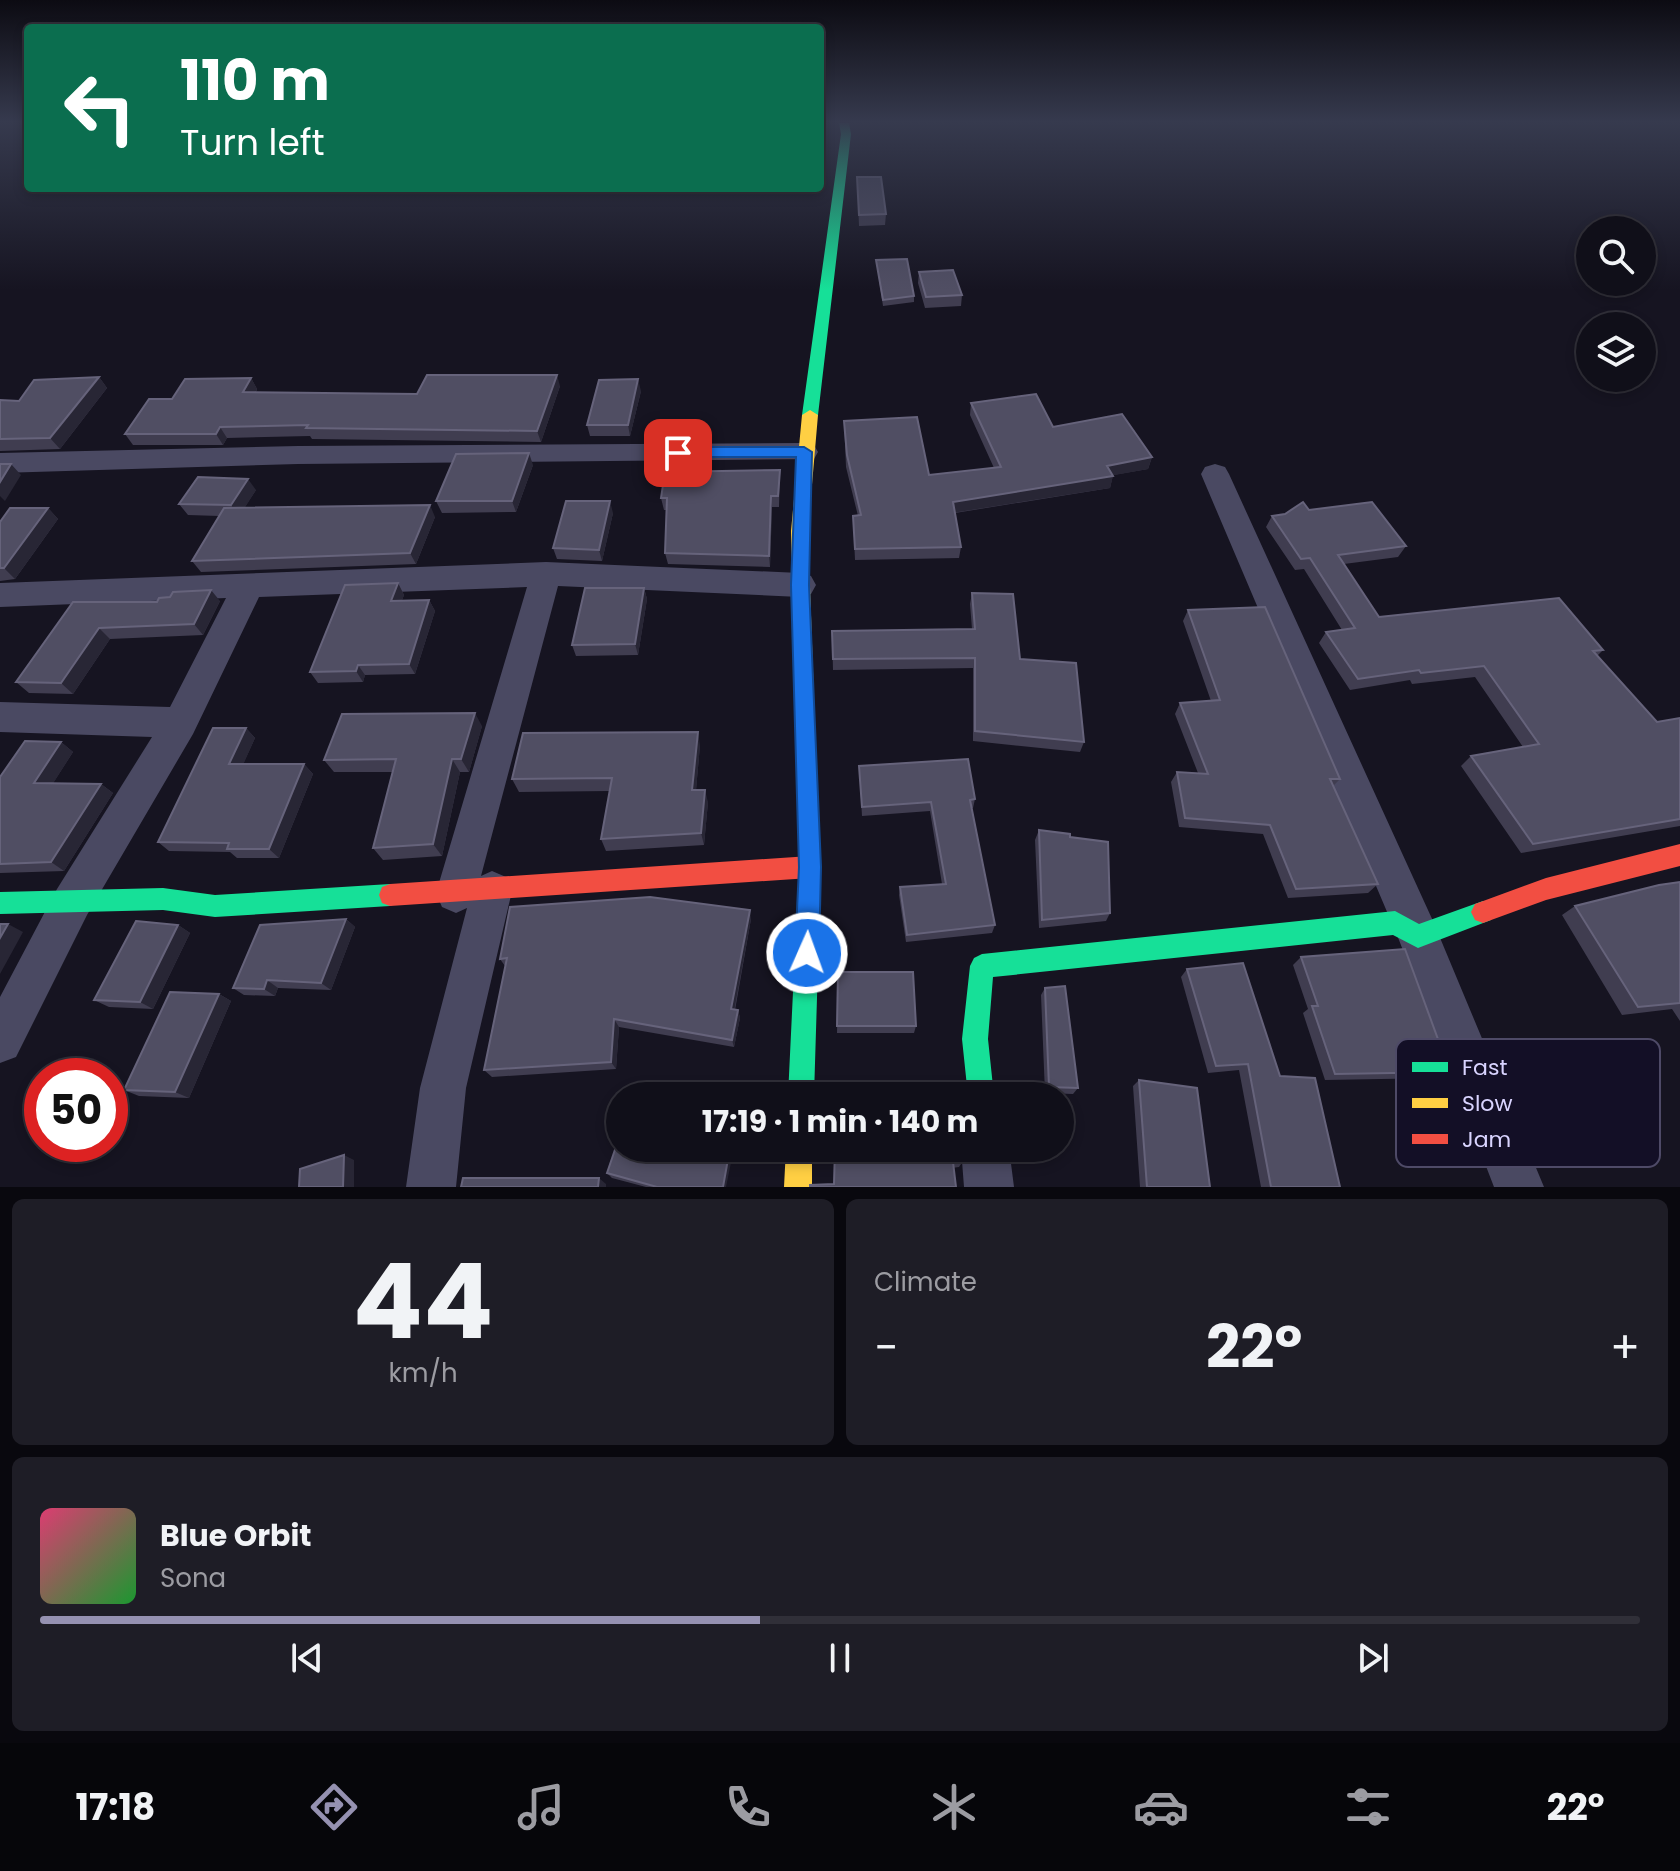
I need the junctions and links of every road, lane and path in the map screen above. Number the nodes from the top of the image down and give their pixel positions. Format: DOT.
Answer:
graph roads {
  1 [pos="841,178"];
  2 [pos="804,452"];
  3 [pos="0,463"];
  4 [pos="1215,474"];
  5 [pos="546,574"];
  6 [pos="800,585"];
  7 [pos="248,587"];
  8 [pos="0,595"];
  9 [pos="0,717"];
  10 [pos="180,723"];
  11 [pos="1680,855"];
  12 [pos="810,867"];
  13 [pos="474,892"];
  14 [pos="0,903"];
  15 [pos="71,903"];
  16 [pos="1418,936"];
  17 [pos="1459,1039"];
  18 [pos="0,1041"];
  19 [pos="802,1082"];
  20 [pos="980,1082"];
  21 [pos="799,1162"];
  22 [pos="986,1162"];
  23 [pos="1511,1167"];
  24 [pos="431,1187"];
  25 [pos="798,1187"];
  26 [pos="989,1187"];
  27 [pos="1519,1187"];
  1 -- 2 [label="main road"];
  2 -- 3 [label="street"];
  2 -- 6 [label="main road"];
  4 -- 16 [label="street"];
  5 -- 6 [label="street"];
  5 -- 7 [label="street"];
  5 -- 13 [label="street"];
  6 -- 12 [label="main road"];
  7 -- 8 [label="street"];
  7 -- 10 [label="street"];
  9 -- 10 [label="street"];
  10 -- 15 [label="street"];
  11 -- 16 [label="main road"];
  12 -- 13 [label="main road"];
  12 -- 19 [label="main road"];
  13 -- 15 [label="main road"];
  13 -- 24 [label="street"];
  14 -- 15 [label="main road"];
  15 -- 18 [label="street"];
  16 -- 17 [label="street"];
  16 -- 20 [label="main road"];
  21 -- 25 [label="main road"];
  22 -- 26 [label="street"];
  23 -- 27 [label="street"];
}
